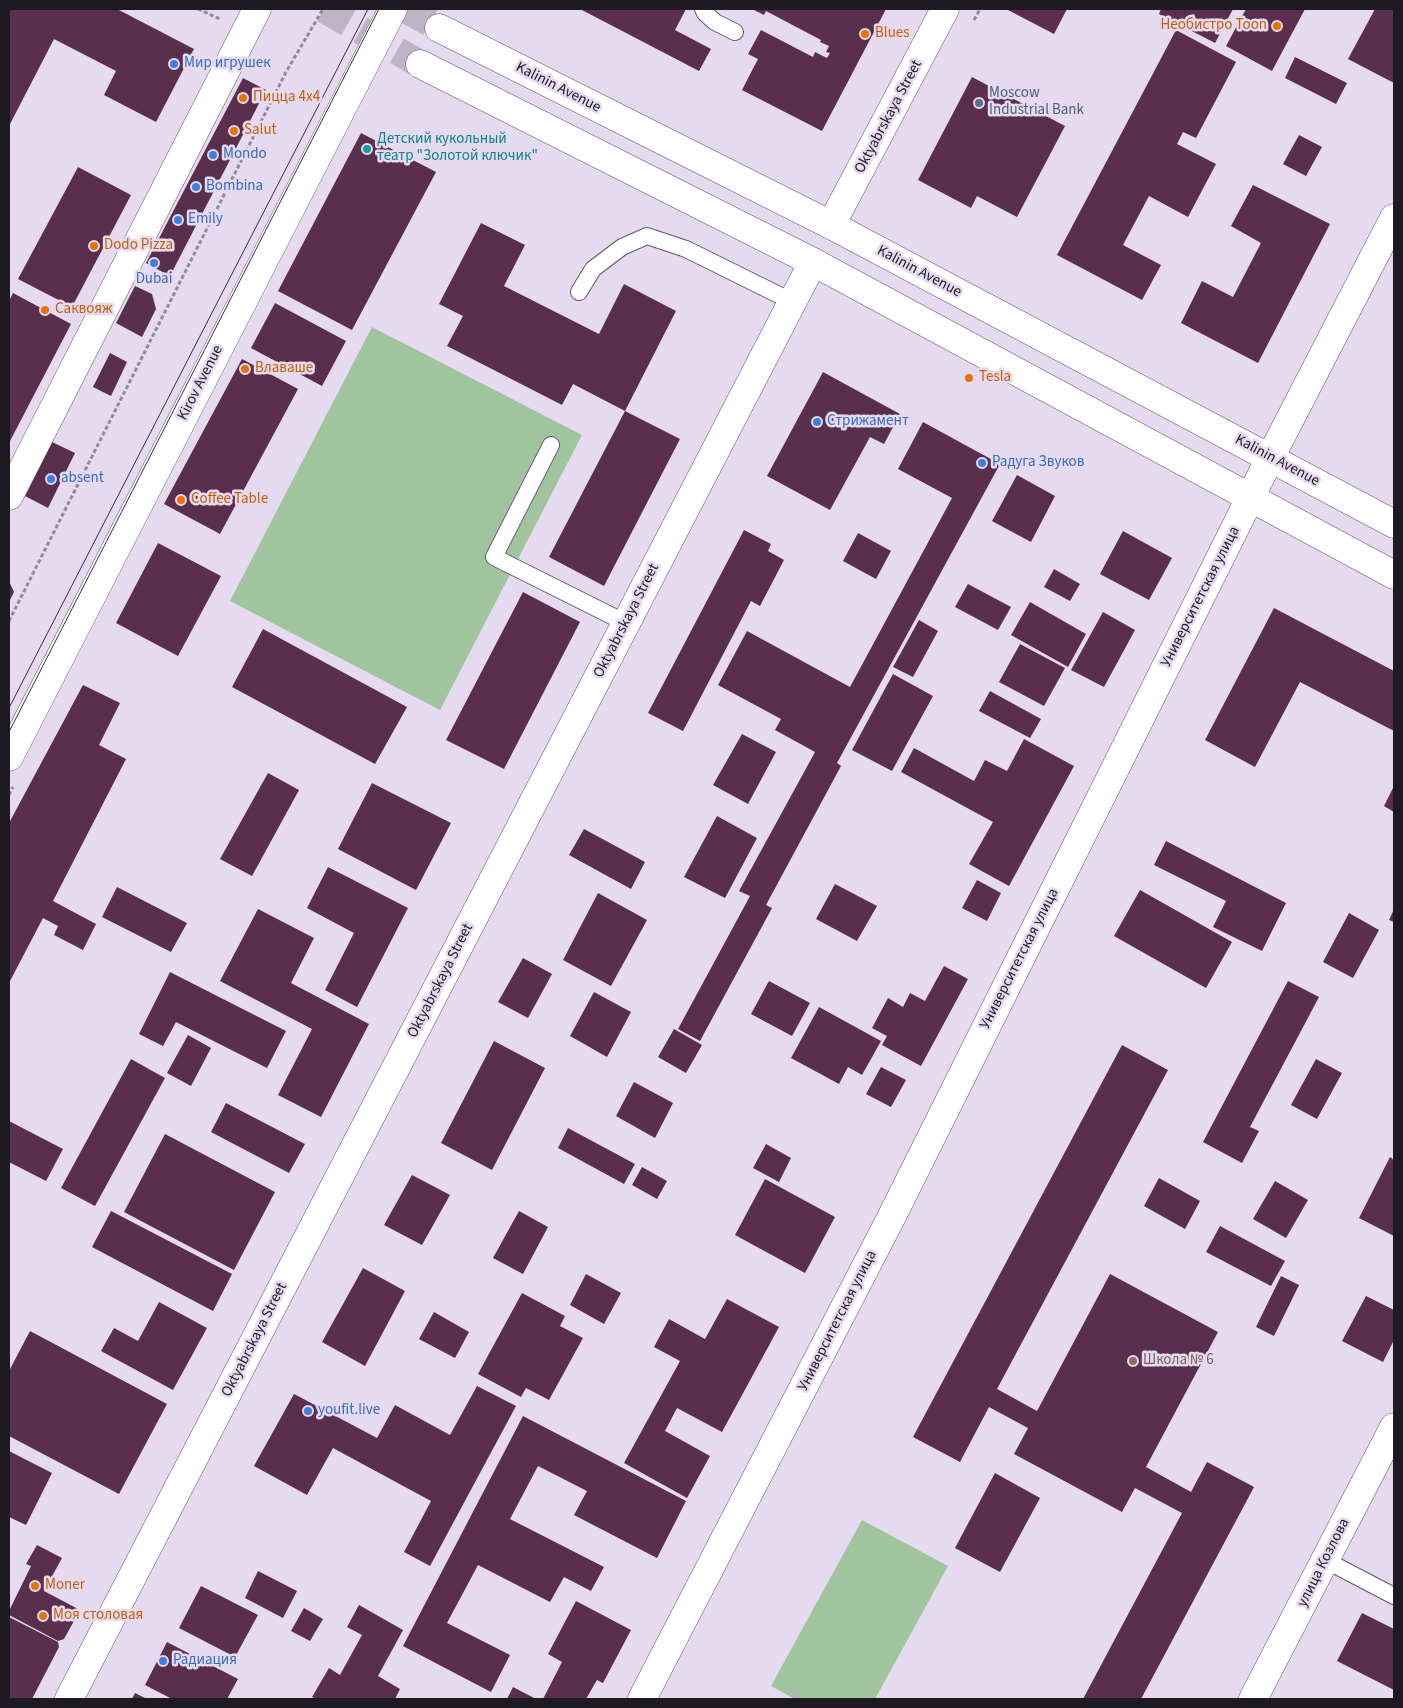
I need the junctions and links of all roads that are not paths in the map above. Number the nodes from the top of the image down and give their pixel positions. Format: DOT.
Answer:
graph roads {
  1 [pos="257,9"];
  2 [pos="393,9"];
  3 [pos="704,9"];
  4 [pos="945,9"];
  5 [pos="439,28"];
  6 [pos="735,32"];
  7 [pos="420,64"];
  8 [pos="1394,218"];
  9 [pos="831,225"];
  10 [pos="813,262"];
  11 [pos="579,292"];
  12 [pos="793,302"];
  13 [pos="551,446"];
  14 [pos="1270,458"];
  15 [pos="9,496"];
  16 [pos="1251,498"];
  17 [pos="1394,524"];
  18 [pos="1394,575"];
  19 [pos="626,623"];
  20 [pos="9,757"];
  21 [pos="1394,1427"];
  22 [pos="1325,1560"];
  23 [pos="1394,1596"];
  24 [pos="69,1699"];
  25 [pos="642,1699"];
  26 [pos="1253,1699"];
  1 -- 15 [label="main road"];
  2 -- 20 [label="main road, Kirov Avenue"];
  3 -- 6 [label="lane"];
  4 -- 9 [label="main road, Oktyabrskaya Street"];
  5 -- 9 [label="main road, Kalinin Avenue"];
  7 -- 10 [label="main road"];
  8 -- 14 [label="main road, Университетская улица"];
  9 -- 14 [label="main road, Kalinin Avenue"];
  10 -- 12 [label="main road, Oktyabrskaya Street"];
  10 -- 16 [label="main road"];
  11 -- 12 [label="lane"];
  12 -- 19 [label="main road, Oktyabrskaya Street"];
  13 -- 19 [label="lane"];
  14 -- 16 [label="main road, Университетская улица"];
  14 -- 17 [label="main road, Kalinin Avenue"];
  16 -- 18 [label="main road"];
  16 -- 25 [label="main road, Университетская улица"];
  19 -- 24 [label="main road, Oktyabrskaya Street"];
  21 -- 22 [label="main road, улица Козлова"];
  22 -- 23 [label="lane"];
  22 -- 26 [label="main road, улица Козлова"];
}
